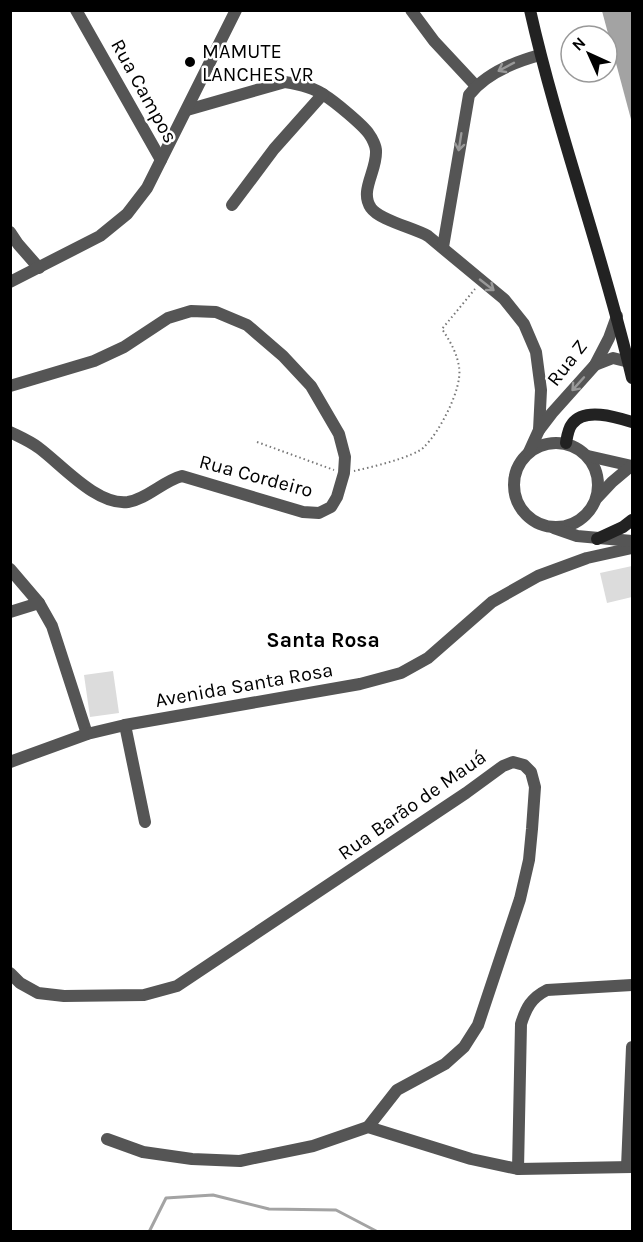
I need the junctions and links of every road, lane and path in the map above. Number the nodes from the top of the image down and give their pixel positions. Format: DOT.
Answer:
graph roads {
  1 [pos="76,10"];
  2 [pos="236,10"];
  3 [pos="411,10"];
  4 [pos="530,10"];
  5 [pos="540,55"];
  6 [pos="476,86"];
  7 [pos="323,94"];
  8 [pos="187,110"];
  9 [pos="161,160"];
  10 [pos="232,205"];
  11 [pos="10,232"];
  12 [pos="442,247"];
  13 [pos="39,267"];
  14 [pos="482,281"];
  15 [pos="10,282"];
  16 [pos="617,315"];
  17 [pos="629,362"];
  18 [pos="595,364"];
  19 [pos="633,378"];
  20 [pos="10,386"];
  21 [pos="633,422"];
  22 [pos="540,430"];
  23 [pos="10,432"];
  24 [pos="257,442"];
  25 [pos="566,443"];
  26 [pos="529,452"];
  27 [pos="588,456"];
  28 [pos="632,466"];
  29 [pos="344,473"];
  30 [pos="596,500"];
  31 [pos="633,520"];
  32 [pos="551,527"];
  33 [pos="597,539"];
  34 [pos="633,541"];
  35 [pos="633,548"];
  36 [pos="10,569"];
  37 [pos="39,603"];
  38 [pos="10,612"];
  39 [pos="125,725"];
  40 [pos="87,734"];
  41 [pos="10,762"];
  42 [pos="145,822"];
  43 [pos="10,973"];
  44 [pos="633,986"];
  45 [pos="633,1047"];
  46 [pos="368,1127"];
  47 [pos="107,1139"];
  48 [pos="630,1167"];
  49 [pos="518,1170"];
  1 -- 9 [label="street, Rua Campos"];
  2 -- 8 [label="street"];
  3 -- 6 [label="street"];
  4 -- 5 [label="main road"];
  5 -- 6 [label="street, one-way"];
  5 -- 16 [label="main road"];
  6 -- 12 [label="street, one-way"];
  7 -- 8 [label="street"];
  7 -- 10 [label="street"];
  7 -- 12 [label="street"];
  8 -- 9 [label="street"];
  9 -- 13 [label="street"];
  11 -- 13 [label="street"];
  12 -- 14 [label="street"];
  13 -- 15 [label="street"];
  14 -- 22 [label="street, one-way"];
  14 -- 29 [label="path"];
  16 -- 17 [label="main road"];
  16 -- 18 [label="street, Rua Z"];
  17 -- 18 [label="street"];
  17 -- 19 [label="main road"];
  18 -- 22 [label="street, Rua Z, one-way"];
  20 -- 29 [label="street, Rua Cordeiro"];
  21 -- 25 [label="main road"];
  22 -- 26 [label="street"];
  23 -- 29 [label="street, Rua Cordeiro"];
  24 -- 29 [label="path"];
  25 -- 26 [label="street"];
  25 -- 27 [label="street"];
  26 -- 32 [label="street"];
  27 -- 28 [label="street"];
  27 -- 30 [label="street"];
  28 -- 30 [label="street"];
  30 -- 32 [label="street"];
  31 -- 33 [label="main road"];
  32 -- 33 [label="street"];
  33 -- 34 [label="street"];
  35 -- 39 [label="street, Avenida Santa Rosa"];
  36 -- 37 [label="street"];
  37 -- 38 [label="street"];
  37 -- 40 [label="street"];
  39 -- 40 [label="street, Avenida Santa Rosa"];
  39 -- 42 [label="street"];
  40 -- 41 [label="street, Avenida Santa Rosa"];
  43 -- 46 [label="street, Rua Barão de Mauá"];
  44 -- 49 [label="street"];
  45 -- 48 [label="street"];
  46 -- 47 [label="street"];
  46 -- 49 [label="street"];
  48 -- 49 [label="street"];
}
